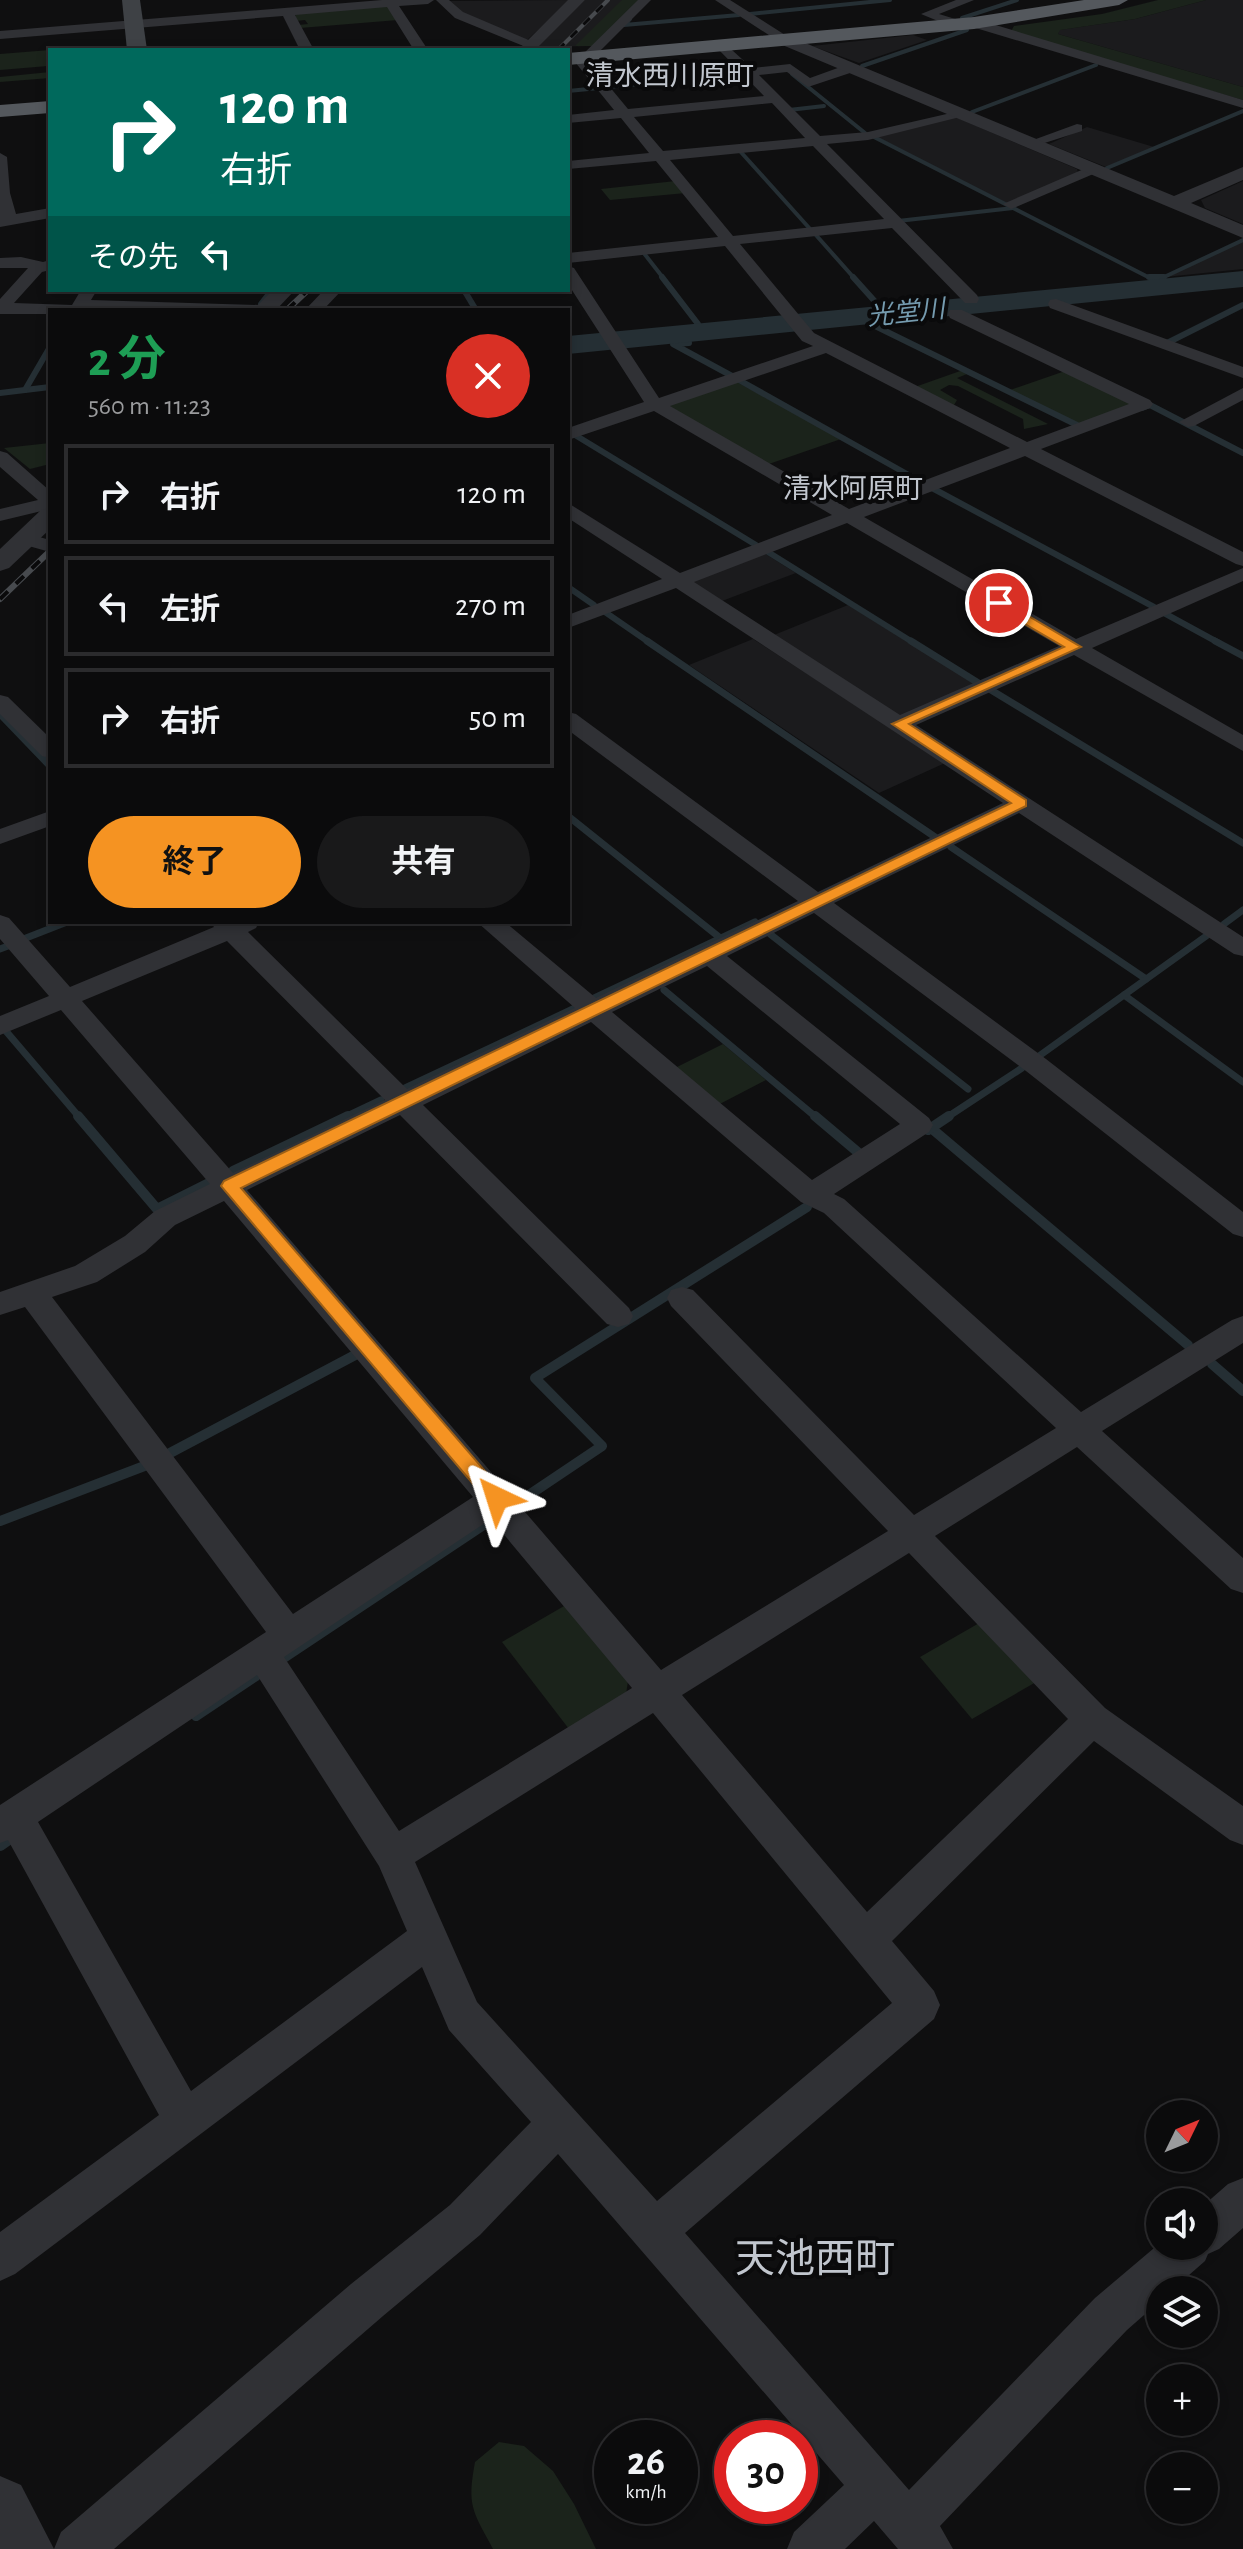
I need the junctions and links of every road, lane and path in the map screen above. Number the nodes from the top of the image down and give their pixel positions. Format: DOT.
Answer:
graph roads {
  1 [pos="131,0"];
  2 [pos="247,0"];
  3 [pos="428,0"];
  4 [pos="442,0"];
  5 [pos="577,0"];
  6 [pos="645,0"];
  7 [pos="721,0"];
  8 [pos="968,0"];
  9 [pos="1119,0"];
  10 [pos="353,3"];
  11 [pos="391,3"];
  12 [pos="287,11"];
  13 [pos="251,14"];
  14 [pos="134,24"];
  15 [pos="967,24"];
  16 [pos="0,35"];
  17 [pos="786,40"];
  18 [pos="723,46"];
  19 [pos="529,47"];
  20 [pos="137,48"];
  21 [pos="306,48"];
  22 [pos="420,48"];
  23 [pos="588,57"];
  24 [pos="570,59"];
  25 [pos="851,68"];
  26 [pos="748,72"];
  27 [pos="775,99"];
  28 [pos="1243,104"];
  29 [pos="48,107"];
  30 [pos="0,111"];
  31 [pos="959,113"];
  32 [pos="625,114"];
  33 [pos="570,119"];
  34 [pos="1077,128"];
  35 [pos="815,141"];
  36 [pos="1032,143"];
  37 [pos="660,156"];
  38 [pos="0,157"];
  39 [pos="570,165"];
  40 [pos="1093,169"];
  41 [pos="1243,173"];
  42 [pos="1175,203"];
  43 [pos="1011,204"];
  44 [pos="48,213"];
  45 [pos="5,220"];
  46 [pos="894,223"];
  47 [pos="1243,232"];
  48 [pos="729,241"];
  49 [pos="570,258"];
  50 [pos="0,263"];
  51 [pos="45,266"];
  52 [pos="570,274"];
  53 [pos="88,292"];
  54 [pos="233,292"];
  55 [pos="283,292"];
  56 [pos="332,292"];
  57 [pos="971,299"];
  58 [pos="1056,304"];
  59 [pos="154,308"];
  60 [pos="258,308"];
  61 [pos="263,308"];
  62 [pos="315,308"];
  63 [pos="0,309"];
  64 [pos="48,310"];
  65 [pos="956,314"];
  66 [pos="827,347"];
  67 [pos="1243,373"];
  68 [pos="1243,393"];
  69 [pos="654,404"];
  70 [pos="1188,422"];
  71 [pos="570,433"];
  72 [pos="1025,449"];
  73 [pos="0,457"];
  74 [pos="48,500"];
  75 [pos="48,503"];
  76 [pos="570,510"];
  77 [pos="0,515"];
  78 [pos="848,516"];
  79 [pos="48,517"];
  80 [pos="25,539"];
  81 [pos="48,545"];
  82 [pos="1243,560"];
  83 [pos="0,563"];
  84 [pos="1243,574"];
  85 [pos="677,580"];
  86 [pos="570,621"];
  87 [pos="1074,647"];
  88 [pos="0,702"];
  89 [pos="570,720"];
  90 [pos="899,724"];
  91 [pos="1243,744"];
  92 [pos="48,749"];
  93 [pos="1021,803"];
  94 [pos="48,819"];
  95 [pos="0,837"];
  96 [pos="816,904"];
  97 [pos="0,923"];
  98 [pos="492,924"];
  99 [pos="234,925"];
  100 [pos="1243,948"];
  101 [pos="710,955"];
  102 [pos="66,999"];
  103 [pos="593,1011"];
  104 [pos="0,1026"];
  105 [pos="402,1103"];
  106 [pos="230,1186"];
  107 [pos="811,1195"];
  108 [pos="1243,1227"];
  109 [pos="31,1292"];
  110 [pos="682,1298"];
  111 [pos="0,1304"];
  112 [pos="618,1316"];
  113 [pos="1243,1328"];
  114 [pos="1080,1430"];
  115 [pos="497,1498"];
  116 [pos="912,1534"];
  117 [pos="1243,1579"];
  118 [pos="275,1644"];
  119 [pos="658,1691"];
  120 [pos="1092,1719"];
  121 [pos="6,1818"];
  122 [pos="1243,1828"];
  123 [pos="393,1855"];
  124 [pos="429,1938"];
  125 [pos="866,1940"];
  126 [pos="185,2121"];
  127 [pos="559,2124"];
  128 [pos="1243,2199"];
  129 [pos="1218,2221"];
  130 [pos="655,2231"];
  131 [pos="0,2259"];
  132 [pos="1174,2260"];
  133 [pos="876,2487"];
  134 [pos="0,2506"];
  135 [pos="918,2537"];
  136 [pos="24,2549"];
  137 [pos="78,2549"];
  138 [pos="811,2549"];
  1 -- 14 [label="main road"];
  2 -- 13 [label="street"];
  3 -- 11 [label="street"];
  4 -- 19 [label="street"];
  5 -- 19 [label="street"];
  6 -- 23 [label="street"];
  7 -- 17 [label="street"];
  8 -- 15 [label="street"];
  9 -- 15 [label="highway"];
  10 -- 11 [label="street"];
  10 -- 12 [label="street"];
  11 -- 22 [label="street"];
  12 -- 13 [label="street"];
  12 -- 21 [label="street"];
  13 -- 14 [label="street"];
  14 -- 16 [label="street"];
  14 -- 20 [label="main road"];
  15 -- 17 [label="highway"];
  15 -- 28 [label="street"];
  17 -- 18 [label="highway"];
  17 -- 25 [label="street"];
  18 -- 23 [label="highway"];
  18 -- 26 [label="street"];
  23 -- 24 [label="highway"];
  23 -- 32 [label="street"];
  25 -- 26 [label="street"];
  25 -- 31 [label="street"];
  26 -- 27 [label="street"];
  27 -- 32 [label="street"];
  27 -- 35 [label="street"];
  29 -- 30 [label="highway"];
  31 -- 35 [label="street"];
  31 -- 36 [label="street"];
  32 -- 33 [label="street"];
  32 -- 37 [label="street"];
  34 -- 36 [label="street"];
  35 -- 37 [label="street"];
  35 -- 46 [label="street"];
  36 -- 40 [label="street"];
  37 -- 39 [label="street"];
  37 -- 48 [label="street"];
  38 -- 45 [label="street"];
  40 -- 42 [label="street"];
  40 -- 43 [label="street"];
  41 -- 42 [label="street"];
  42 -- 47 [label="street"];
  44 -- 45 [label="street"];
  46 -- 48 [label="street"];
  46 -- 57 [label="street"];
  48 -- 49 [label="street"];
  48 -- 66 [label="street"];
  50 -- 51 [label="street"];
  51 -- 63 [label="street"];
  52 -- 69 [label="street"];
  53 -- 59 [label="street"];
  54 -- 60 [label="street"];
  55 -- 61 [label="street"];
  56 -- 62 [label="street"];
  58 -- 67 [label="street"];
  63 -- 64 [label="street"];
  65 -- 72 [label="street"];
  66 -- 69 [label="street"];
  66 -- 72 [label="street"];
  68 -- 70 [label="street"];
  69 -- 71 [label="street"];
  69 -- 78 [label="street"];
  72 -- 78 [label="street"];
  72 -- 82 [label="street"];
  73 -- 74 [label="street"];
  75 -- 77 [label="street"];
  76 -- 85 [label="street"];
  78 -- 85 [label="street"];
  78 -- 87 [label="street"];
  79 -- 80 [label="street"];
  80 -- 81 [label="street"];
  80 -- 83 [label="street"];
  84 -- 87 [label="street"];
  85 -- 86 [label="street"];
  85 -- 90 [label="street"];
  87 -- 90 [label="street"];
  87 -- 91 [label="street"];
  88 -- 92 [label="street"];
  89 -- 96 [label="street"];
  90 -- 93 [label="street"];
  93 -- 96 [label="street"];
  93 -- 100 [label="street"];
  94 -- 95 [label="street"];
  96 -- 101 [label="street"];
  96 -- 108 [label="street"];
  97 -- 102 [label="street"];
  98 -- 103 [label="street"];
  99 -- 102 [label="street"];
  99 -- 105 [label="street"];
  101 -- 103 [label="street"];
  101 -- 107 [label="street"];
  102 -- 104 [label="street"];
  102 -- 106 [label="street"];
  103 -- 105 [label="street"];
  103 -- 107 [label="street"];
  105 -- 106 [label="street"];
  105 -- 112 [label="street"];
  106 -- 109 [label="street"];
  106 -- 115 [label="street"];
  107 -- 114 [label="street"];
  109 -- 111 [label="street"];
  109 -- 118 [label="street"];
  110 -- 116 [label="street"];
  113 -- 114 [label="street"];
  114 -- 116 [label="street"];
  114 -- 117 [label="street"];
  115 -- 118 [label="street"];
  115 -- 119 [label="street"];
  116 -- 119 [label="street"];
  116 -- 120 [label="street"];
  118 -- 121 [label="street"];
  118 -- 123 [label="street"];
  119 -- 123 [label="street"];
  119 -- 125 [label="street"];
  120 -- 122 [label="street"];
  120 -- 125 [label="street"];
  121 -- 126 [label="street"];
  123 -- 124 [label="street"];
  124 -- 126 [label="street"];
  124 -- 127 [label="street"];
  125 -- 130 [label="street"];
  126 -- 131 [label="street"];
  127 -- 130 [label="street"];
  127 -- 137 [label="street"];
  128 -- 129 [label="street"];
  130 -- 133 [label="street"];
  132 -- 135 [label="street"];
  133 -- 135 [label="street"];
  133 -- 138 [label="street"];
  134 -- 136 [label="street"];
}
